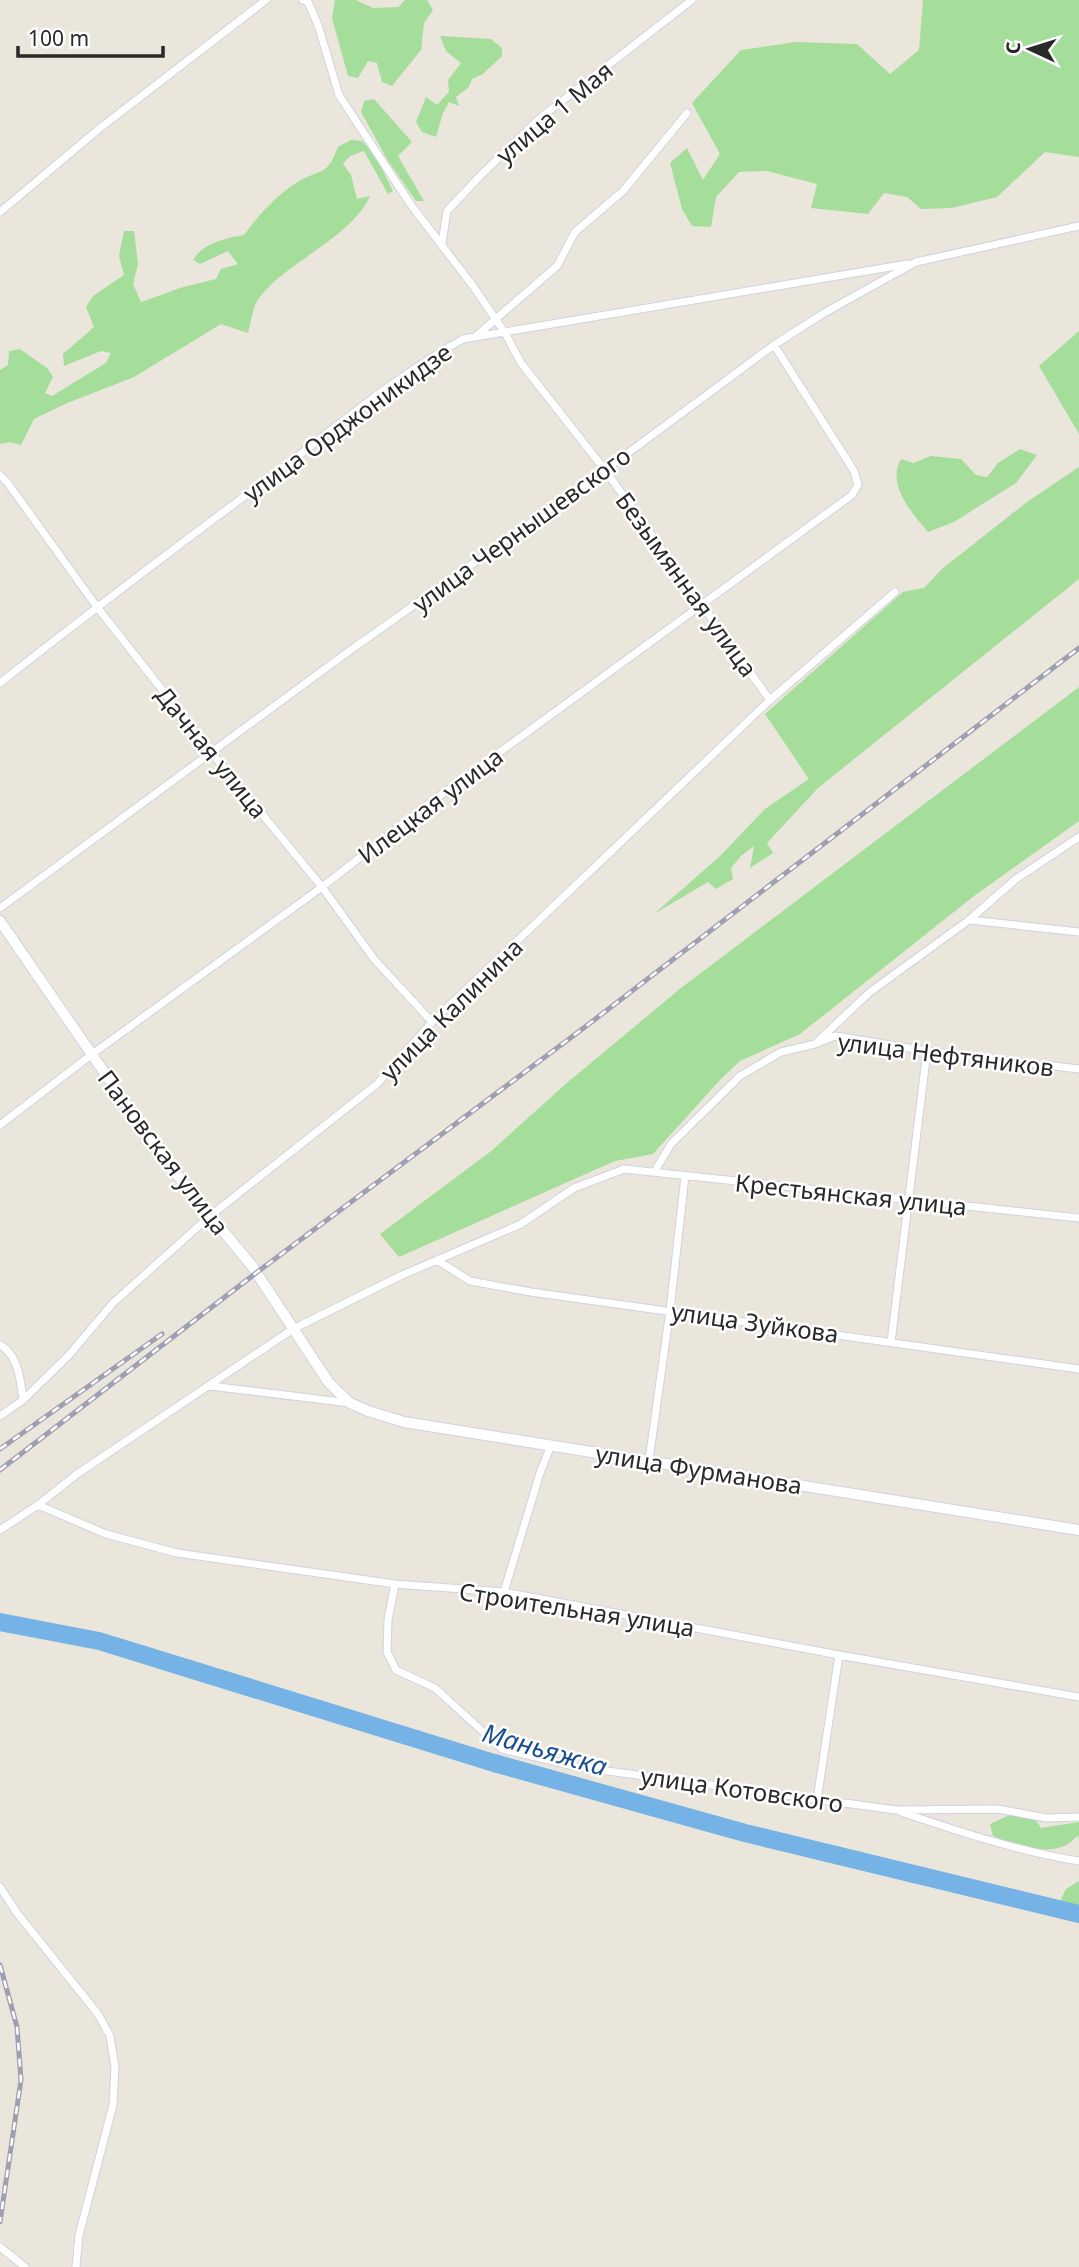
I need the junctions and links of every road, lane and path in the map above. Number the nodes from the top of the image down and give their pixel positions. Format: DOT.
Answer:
graph roads {
  1 [pos="265,0"];
  2 [pos="303,0"];
  3 [pos="692,0"];
  4 [pos="687,113"];
  5 [pos="0,212"];
  6 [pos="1079,226"];
  7 [pos="442,243"];
  8 [pos="916,262"];
  9 [pos="495,321"];
  10 [pos="505,333"];
  11 [pos="474,337"];
  12 [pos="774,345"];
  13 [pos="605,470"];
  14 [pos="0,475"];
  15 [pos="7,482"];
  16 [pos="0,488"];
  17 [pos="895,592"];
  18 [pos="700,604"];
  19 [pos="97,607"];
  20 [pos="0,683"];
  21 [pos="770,700"];
  22 [pos="211,752"];
  23 [pos="1079,837"];
  24 [pos="322,887"];
  25 [pos="0,908"];
  26 [pos="969,920"];
  27 [pos="0,921"];
  28 [pos="1079,932"];
  29 [pos="432,1022"];
  30 [pos="815,1044"];
  31 [pos="927,1051"];
  32 [pos="91,1055"];
  33 [pos="1079,1069"];
  34 [pos="0,1125"];
  35 [pos="655,1171"];
  36 [pos="685,1176"];
  37 [pos="909,1200"];
  38 [pos="210,1216"];
  39 [pos="1079,1218"];
  40 [pos="436,1260"];
  41 [pos="670,1310"];
  42 [pos="293,1329"];
  43 [pos="891,1342"];
  44 [pos="0,1345"];
  45 [pos="1079,1369"];
  46 [pos="329,1383"];
  47 [pos="209,1386"];
  48 [pos="23,1400"];
  49 [pos="350,1403"];
  50 [pos="0,1416"];
  51 [pos="551,1445"];
  52 [pos="649,1460"];
  53 [pos="38,1506"];
  54 [pos="0,1530"];
  55 [pos="1079,1530"];
  56 [pos="395,1584"];
  57 [pos="504,1592"];
  58 [pos="839,1655"];
  59 [pos="1079,1697"];
  60 [pos="817,1800"];
  61 [pos="896,1810"];
  62 [pos="1079,1817"];
  63 [pos="1079,1861"];
  64 [pos="0,1888"];
  65 [pos="0,2247"];
  66 [pos="25,2267"];
  67 [pos="76,2267"];
  1 -- 5 [label="street"];
  2 -- 7 [label="street, Безымянная улица"];
  3 -- 7 [label="street, улица 1 Мая"];
  4 -- 9 [label="street"];
  6 -- 8 [label="street, улица Чернышевского"];
  7 -- 9 [label="street, Безымянная улица"];
  8 -- 10 [label="street, улица Орджоникидзе"];
  8 -- 12 [label="street, улица Чернышевского"];
  9 -- 10 [label="street, Безымянная улица"];
  9 -- 11 [label="street"];
  10 -- 11 [label="street, улица Орджоникидзе"];
  10 -- 13 [label="street, Безымянная улица"];
  11 -- 19 [label="street, улица Орджоникидзе"];
  12 -- 13 [label="street, улица Чернышевского"];
  12 -- 18 [label="street, Илецкая улица"];
  13 -- 18 [label="street, Безымянная улица"];
  13 -- 22 [label="street, улица Чернышевского"];
  14 -- 15 [label="street, Дачная улица"];
  15 -- 16 [label="street"];
  15 -- 19 [label="street, Дачная улица"];
  17 -- 21 [label="street, улица Калинина"];
  18 -- 21 [label="street, Безымянная улица"];
  18 -- 24 [label="street, Илецкая улица"];
  19 -- 20 [label="street, улица Орджоникидзе"];
  19 -- 22 [label="street, Дачная улица"];
  21 -- 29 [label="street, улица Калинина"];
  22 -- 24 [label="street, Дачная улица"];
  22 -- 25 [label="street, улица Чернышевского"];
  23 -- 26 [label="street"];
  24 -- 29 [label="street, Дачная улица"];
  24 -- 32 [label="street, Илецкая улица"];
  26 -- 28 [label="street"];
  26 -- 30 [label="street"];
  27 -- 32 [label="main road, Пановская улица"];
  29 -- 38 [label="street, улица Калинина"];
  30 -- 31 [label="street, улица Нефтяников"];
  30 -- 35 [label="street, улица Нефтяников"];
  31 -- 33 [label="street, улица Нефтяников"];
  31 -- 37 [label="street"];
  32 -- 34 [label="street, Илецкая улица"];
  32 -- 38 [label="main road, Пановская улица"];
  35 -- 36 [label="street, Крестьянская улица"];
  35 -- 40 [label="street, Крестьянская улица"];
  36 -- 37 [label="street, Крестьянская улица"];
  36 -- 41 [label="street"];
  37 -- 39 [label="street, Крестьянская улица"];
  37 -- 43 [label="street"];
  38 -- 42 [label="main road, Пановская улица"];
  38 -- 48 [label="street, улица Калинина"];
  40 -- 41 [label="street, улица Зуйкова"];
  40 -- 42 [label="street"];
  41 -- 43 [label="street, улица Зуйкова"];
  41 -- 52 [label="street"];
  42 -- 46 [label="main road, Пановская улица"];
  42 -- 47 [label="street"];
  43 -- 45 [label="street, улица Зуйкова"];
  44 -- 48 [label="street"];
  46 -- 49 [label="main road, улица Фурманова"];
  47 -- 49 [label="street"];
  47 -- 53 [label="street"];
  48 -- 50 [label="street, улица Калинина"];
  49 -- 51 [label="main road, улица Фурманова"];
  51 -- 52 [label="main road, улица Фурманова"];
  51 -- 57 [label="street"];
  52 -- 55 [label="main road, улица Фурманова"];
  53 -- 54 [label="street"];
  53 -- 56 [label="street, Строительная улица"];
  56 -- 57 [label="street, Строительная улица"];
  56 -- 60 [label="street, улица Котовского"];
  57 -- 58 [label="street, Строительная улица"];
  58 -- 59 [label="street, Строительная улица"];
  58 -- 60 [label="street"];
  60 -- 61 [label="street, улица Котовского"];
  61 -- 62 [label="street, улица Котовского"];
  61 -- 63 [label="street"];
  64 -- 67 [label="street"];
  65 -- 66 [label="street"];
}
